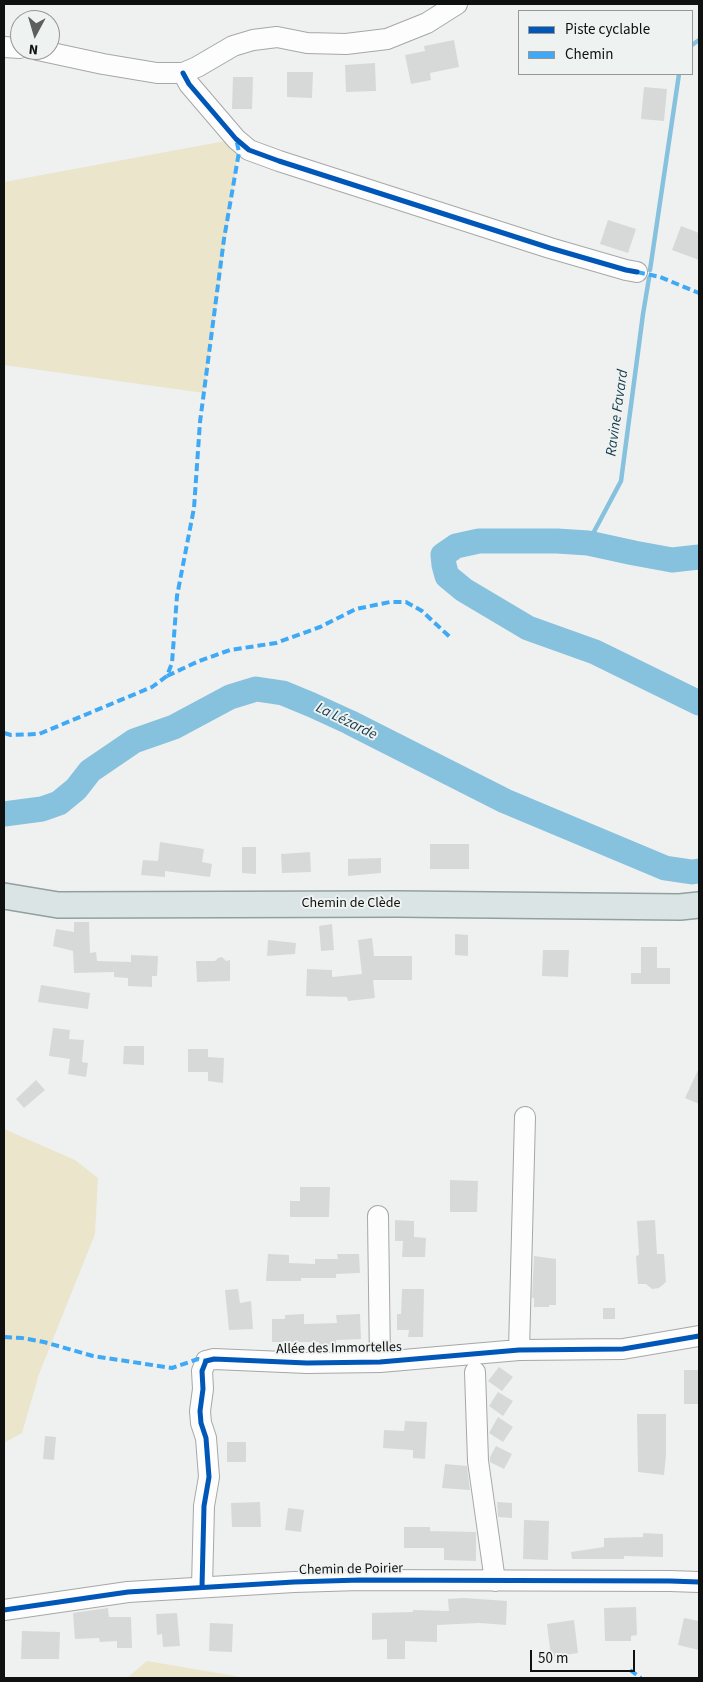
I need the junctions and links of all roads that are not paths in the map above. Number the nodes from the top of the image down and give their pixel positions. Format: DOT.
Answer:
graph roads {
  1 [pos="457,4"];
  2 [pos="60,55"];
  3 [pos="183,73"];
  4 [pos="637,272"];
  5 [pos="4,896"];
  6 [pos="699,905"];
  7 [pos="525,1117"];
  8 [pos="378,1216"];
  9 [pos="699,1336"];
  10 [pos="519,1350"];
  11 [pos="380,1362"];
  12 [pos="475,1372"];
  13 [pos="495,1581"];
  14 [pos="699,1582"];
  15 [pos="202,1587"];
  16 [pos="4,1610"];
  1 -- 3 [label="street"];
  2 -- 3 [label="street"];
  3 -- 4 [label="street"];
  5 -- 6 [label="main road, Chemin de Clède"];
  7 -- 10 [label="street"];
  8 -- 11 [label="street"];
  9 -- 10 [label="street, Allée des Immortelles"];
  10 -- 11 [label="street, Allée des Immortelles"];
  11 -- 15 [label="street, Allée des Immortelles"];
  12 -- 13 [label="street"];
  13 -- 14 [label="street, Chemin de Poirier"];
  13 -- 15 [label="street, Chemin de Poirier"];
  15 -- 16 [label="street, Chemin de Poirier"];
}
